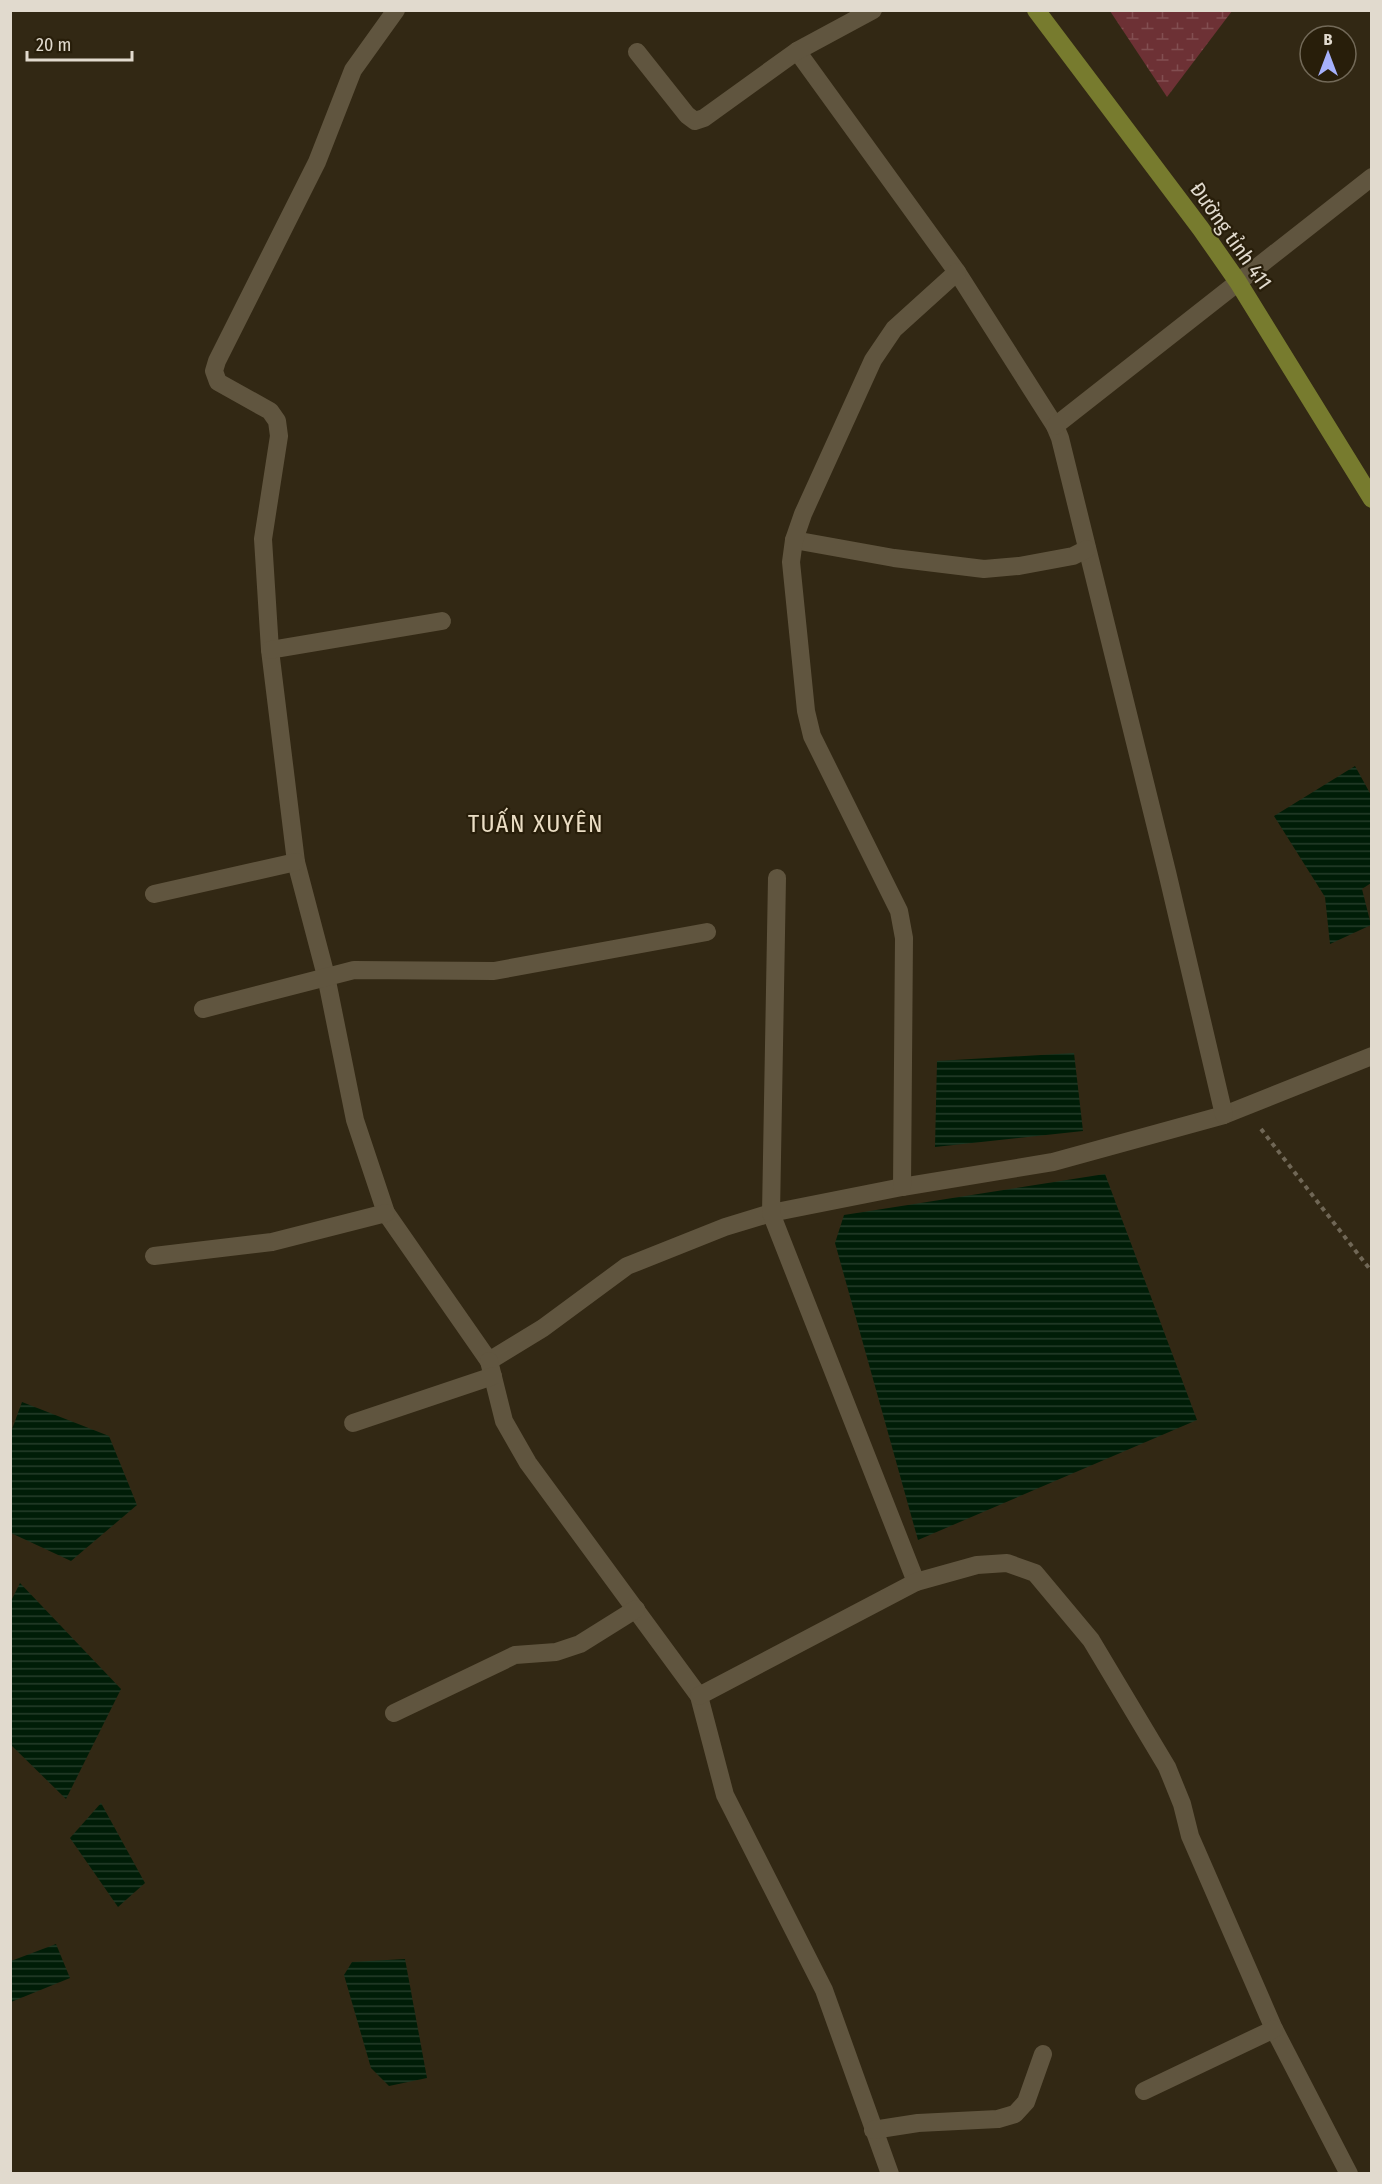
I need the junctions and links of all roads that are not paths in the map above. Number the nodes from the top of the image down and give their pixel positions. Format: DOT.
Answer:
graph roads {
  1 [pos="396,10"];
  2 [pos="873,10"];
  3 [pos="1036,10"];
  4 [pos="797,51"];
  5 [pos="637,52"];
  6 [pos="1371,177"];
  7 [pos="957,272"];
  8 [pos="1238,282"];
  9 [pos="1055,426"];
  10 [pos="1371,499"];
  11 [pos="794,540"];
  12 [pos="1087,549"];
  13 [pos="442,621"];
  14 [pos="270,650"];
  15 [pos="296,862"];
  16 [pos="777,878"];
  17 [pos="154,894"];
  18 [pos="707,932"];
  19 [pos="326,976"];
  20 [pos="204,1009"];
  21 [pos="1371,1056"];
  22 [pos="1224,1116"];
  23 [pos="902,1187"];
  24 [pos="386,1213"];
  25 [pos="771,1213"];
  26 [pos="154,1256"];
  27 [pos="491,1368"];
  28 [pos="353,1423"];
  29 [pos="916,1582"];
  30 [pos="636,1609"];
  31 [pos="699,1696"];
  32 [pos="394,1713"];
  33 [pos="1274,2029"];
  34 [pos="1043,2054"];
  35 [pos="1144,2091"];
  36 [pos="873,2130"];
  37 [pos="890,2174"];
  38 [pos="1349,2174"];
  1 -- 14 [label="street"];
  2 -- 4 [label="street"];
  3 -- 8 [label="main road, Đường tỉnh 411"];
  4 -- 5 [label="street"];
  4 -- 7 [label="street"];
  6 -- 8 [label="street"];
  7 -- 9 [label="street"];
  7 -- 11 [label="street"];
  8 -- 9 [label="street"];
  8 -- 10 [label="main road, Đường tỉnh 411"];
  9 -- 12 [label="street"];
  11 -- 12 [label="street"];
  11 -- 23 [label="street"];
  12 -- 22 [label="street"];
  13 -- 14 [label="street"];
  14 -- 15 [label="street"];
  15 -- 17 [label="street"];
  15 -- 19 [label="street"];
  16 -- 25 [label="street"];
  18 -- 19 [label="street"];
  19 -- 20 [label="street"];
  19 -- 24 [label="street"];
  21 -- 22 [label="street"];
  22 -- 23 [label="street"];
  23 -- 25 [label="street"];
  24 -- 26 [label="street"];
  24 -- 27 [label="street"];
  25 -- 27 [label="street"];
  25 -- 29 [label="street"];
  27 -- 28 [label="street"];
  27 -- 30 [label="street"];
  29 -- 31 [label="street"];
  29 -- 33 [label="street"];
  30 -- 31 [label="street"];
  30 -- 32 [label="street"];
  31 -- 36 [label="street"];
  33 -- 35 [label="street"];
  33 -- 38 [label="street"];
  34 -- 36 [label="street"];
  36 -- 37 [label="street"];
}
